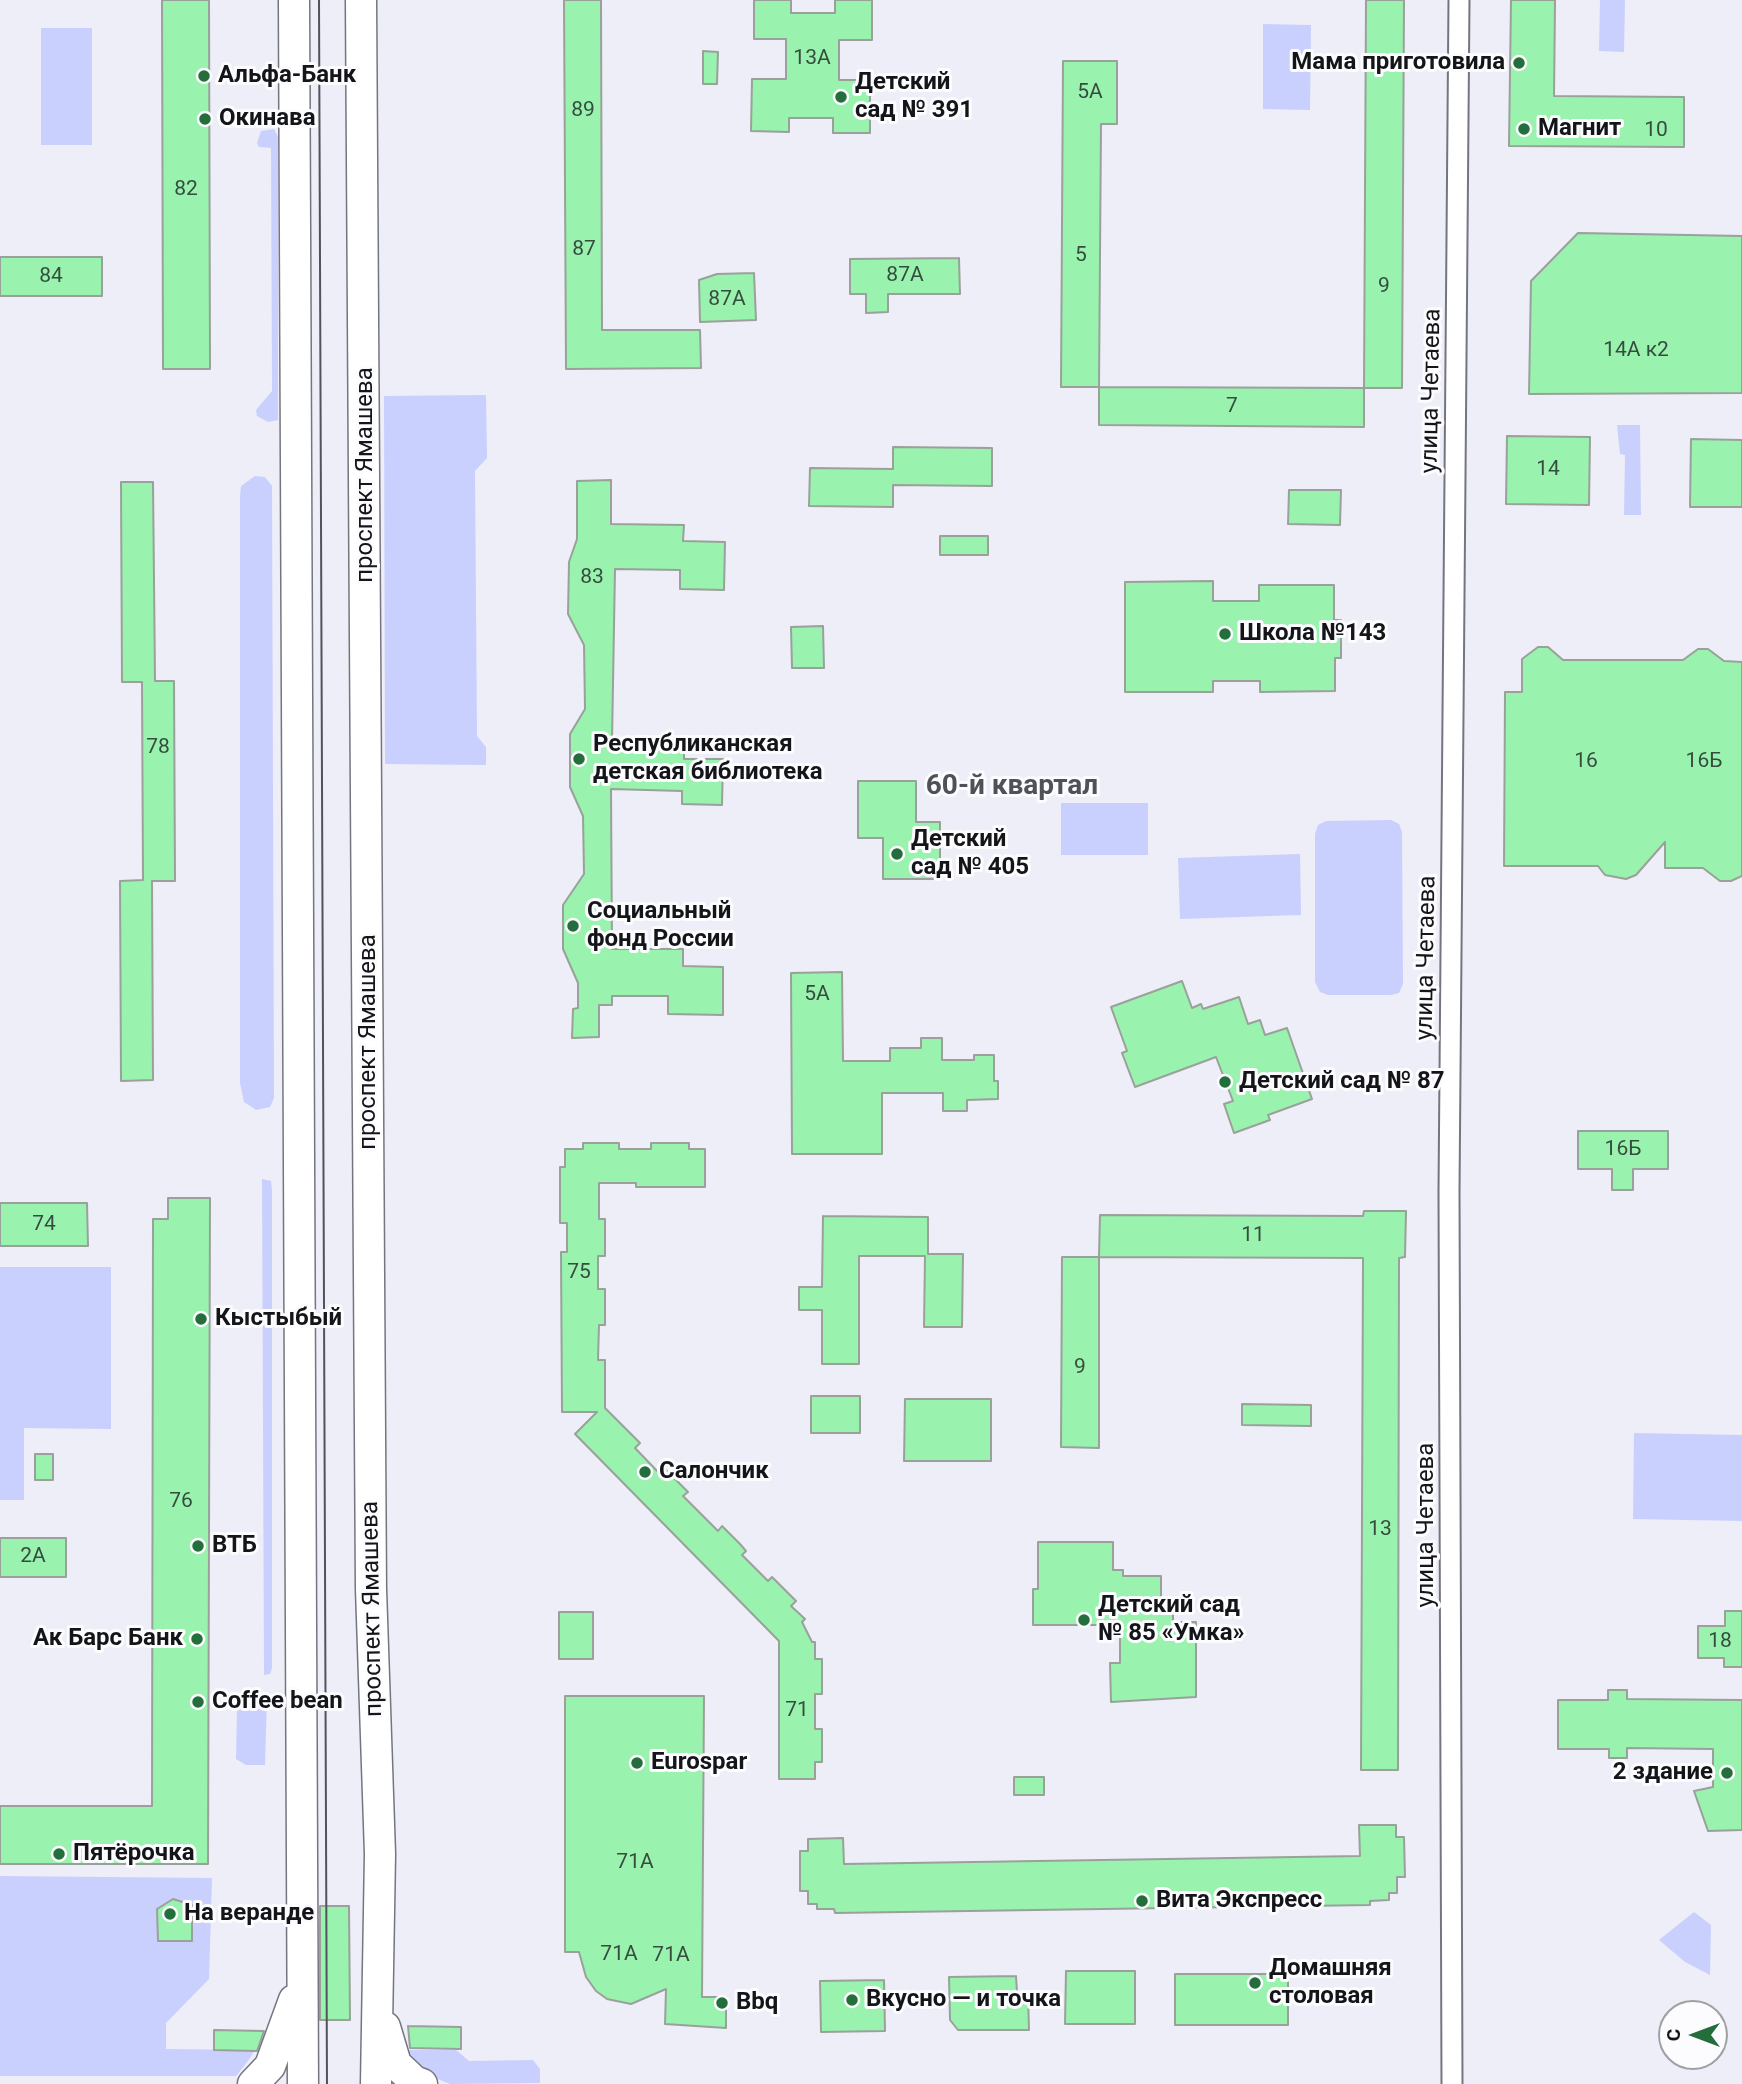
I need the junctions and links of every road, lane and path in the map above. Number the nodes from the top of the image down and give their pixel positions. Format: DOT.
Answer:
graph roads {
  1 [pos="294,0"];
  2 [pos="361,0"];
  3 [pos="1459,0"];
  4 [pos="300,1983"];
  5 [pos="378,2003"];
  6 [pos="253,2084"];
  7 [pos="303,2084"];
  8 [pos="376,2084"];
  9 [pos="422,2084"];
  10 [pos="1452,2084"];
  1 -- 4 [label="main road"];
  2 -- 5 [label="main road, проспект Ямашева"];
  3 -- 10 [label="street, улица Четаева"];
  4 -- 6 [label="main road"];
  4 -- 7 [label="main road"];
  5 -- 8 [label="main road, проспект Ямашева"];
  5 -- 9 [label="main road"];
}
